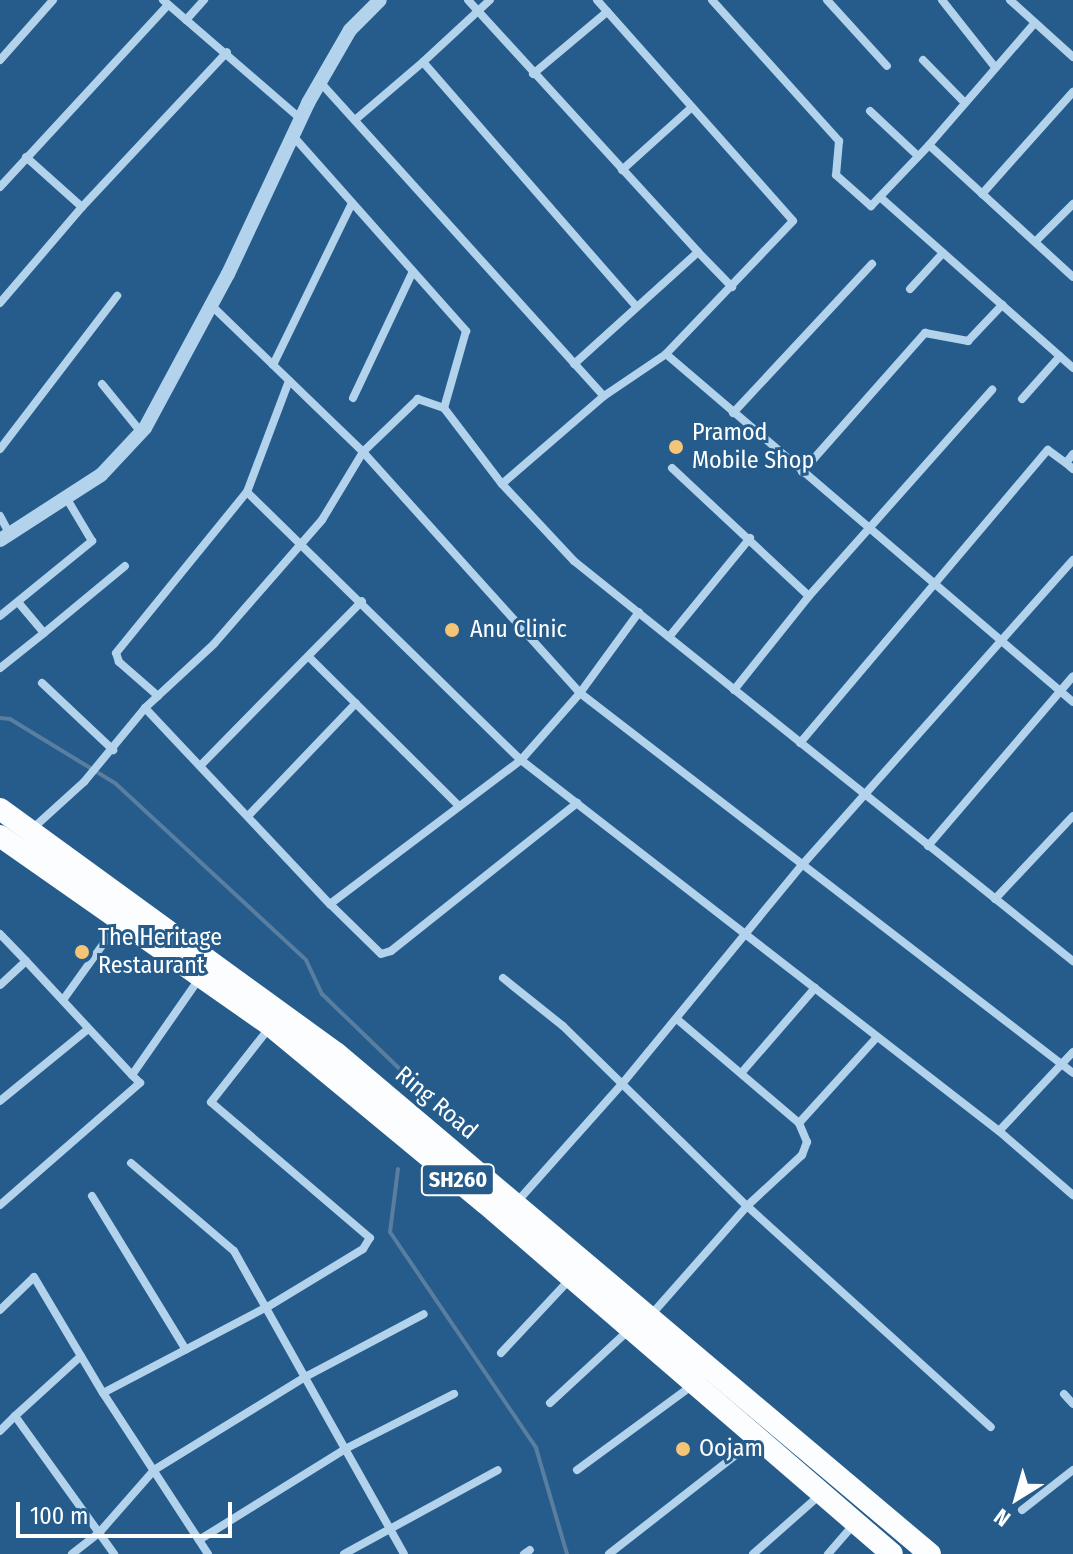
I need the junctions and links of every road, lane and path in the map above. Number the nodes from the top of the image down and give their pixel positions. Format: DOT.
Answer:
graph roads {
  1 [pos="53,0"];
  2 [pos="204,0"];
  3 [pos="380,0"];
  4 [pos="468,0"];
  5 [pos="490,0"];
  6 [pos="597,0"];
  7 [pos="712,0"];
  8 [pos="827,0"];
  9 [pos="942,0"];
  10 [pos="1010,0"];
  11 [pos="166,3"];
  12 [pos="478,11"];
  13 [pos="607,12"];
  14 [pos="186,20"];
  15 [pos="1033,25"];
  16 [pos="227,52"];
  17 [pos="1073,57"];
  18 [pos="0,60"];
  19 [pos="923,60"];
  20 [pos="423,62"];
  21 [pos="887,66"];
  22 [pos="995,67"];
  23 [pos="533,74"];
  24 [pos="320,82"];
  25 [pos="1073,92"];
  26 [pos="965,103"];
  27 [pos="692,107"];
  28 [pos="870,111"];
  29 [pos="301,119"];
  30 [pos="355,120"];
  31 [pos="293,136"];
  32 [pos="929,145"];
  33 [pos="918,156"];
  34 [pos="26,157"];
  35 [pos="622,170"];
  36 [pos="0,187"];
  37 [pos="982,194"];
  38 [pos="880,197"];
  39 [pos="352,203"];
  40 [pos="1073,204"];
  41 [pos="82,207"];
  42 [pos="1035,242"];
  43 [pos="698,252"];
  44 [pos="943,253"];
  45 [pos="872,264"];
  46 [pos="413,271"];
  47 [pos="1073,277"];
  48 [pos="732,287"];
  49 [pos="910,289"];
  50 [pos="117,296"];
  51 [pos="0,303"];
  52 [pos="1002,305"];
  53 [pos="212,306"];
  54 [pos="637,307"];
  55 [pos="666,354"];
  56 [pos="1060,356"];
  57 [pos="574,364"];
  58 [pos="273,365"];
  59 [pos="1073,368"];
  60 [pos="289,381"];
  61 [pos="102,384"];
  62 [pos="992,390"];
  63 [pos="604,396"];
  64 [pos="353,398"];
  65 [pos="1022,399"];
  66 [pos="444,408"];
  67 [pos="733,413"];
  68 [pos="141,432"];
  69 [pos="0,449"];
  70 [pos="363,452"];
  71 [pos="1073,454"];
  72 [pos="1070,466"];
  73 [pos="672,468"];
  74 [pos="802,472"];
  75 [pos="502,484"];
  76 [pos="247,492"];
  77 [pos="67,499"];
  78 [pos="0,516"];
  79 [pos="869,529"];
  80 [pos="5,537"];
  81 [pos="750,538"];
  82 [pos="302,542"];
  83 [pos="1073,560"];
  84 [pos="125,566"];
  85 [pos="932,583"];
  86 [pos="809,596"];
  87 [pos="362,601"];
  88 [pos="18,602"];
  89 [pos="639,612"];
  90 [pos="0,616"];
  91 [pos="44,633"];
  92 [pos="669,637"];
  93 [pos="1002,641"];
  94 [pos="310,658"];
  95 [pos="0,668"];
  96 [pos="1073,676"];
  97 [pos="42,683"];
  98 [pos="734,690"];
  99 [pos="1059,691"];
  100 [pos="580,693"];
  101 [pos="158,696"];
  102 [pos="1073,702"];
  103 [pos="356,703"];
  104 [pos="145,708"];
  105 [pos="800,743"];
  106 [pos="111,752"];
  107 [pos="521,760"];
  108 [pos="200,766"];
  109 [pos="866,796"];
  110 [pos="577,803"];
  111 [pos="459,806"];
  112 [pos="0,809"];
  113 [pos="248,816"];
  114 [pos="1073,816"];
  115 [pos="30,831"];
  116 [pos="0,836"];
  117 [pos="928,846"];
  118 [pos="803,864"];
  119 [pos="995,899"];
  120 [pos="330,904"];
  121 [pos="121,920"];
  122 [pos="0,934"];
  123 [pos="746,935"];
  124 [pos="26,961"];
  125 [pos="1073,961"];
  126 [pos="202,975"];
  127 [pos="503,978"];
  128 [pos="0,985"];
  129 [pos="815,988"];
  130 [pos="63,1000"];
  131 [pos="677,1019"];
  132 [pos="271,1026"];
  133 [pos="88,1029"];
  134 [pos="877,1037"];
  135 [pos="1073,1052"];
  136 [pos="1062,1064"];
  137 [pos="743,1071"];
  138 [pos="1073,1073"];
  139 [pos="132,1075"];
  140 [pos="622,1084"];
  141 [pos="0,1101"];
  142 [pos="799,1123"];
  143 [pos="999,1131"];
  144 [pos="131,1163"];
  145 [pos="1073,1195"];
  146 [pos="92,1196"];
  147 [pos="516,1203"];
  148 [pos="0,1205"];
  149 [pos="747,1206"];
  150 [pos="533,1230"];
  151 [pos="572,1277"];
  152 [pos="269,1306"];
  153 [pos="0,1310"];
  154 [pos="424,1314"];
  155 [pos="651,1316"];
  156 [pos="631,1328"];
  157 [pos="186,1350"];
  158 [pos="501,1353"];
  159 [pos="81,1356"];
  160 [pos="307,1376"];
  161 [pos="695,1384"];
  162 [pos="103,1393"];
  163 [pos="454,1394"];
  164 [pos="1064,1394"];
  165 [pos="550,1403"];
  166 [pos="1073,1404"];
  167 [pos="15,1416"];
  168 [pos="991,1427"];
  169 [pos="0,1431"];
  170 [pos="758,1438"];
  171 [pos="347,1448"];
  172 [pos="154,1470"];
  173 [pos="498,1470"];
  174 [pos="577,1470"];
  175 [pos="1073,1470"];
  176 [pos="822,1493"];
  177 [pos="1022,1510"];
  178 [pos="855,1522"];
  179 [pos="390,1527"];
  180 [pos="98,1534"];
  181 [pos="199,1540"];
  182 [pos="72,1554"];
  183 [pos="114,1554"];
  184 [pos="208,1554"];
  185 [pos="344,1554"];
  186 [pos="404,1554"];
  187 [pos="609,1554"];
  188 [pos="753,1554"];
  189 [pos="828,1554"];
  190 [pos="892,1554"];
  191 [pos="930,1554"];
  1 -- 18 [label="street"];
  2 -- 14 [label="street"];
  3 -- 24 [label="street"];
  4 -- 12 [label="street"];
  5 -- 12 [label="street"];
  6 -- 13 [label="street"];
  7 -- 38 [label="street"];
  8 -- 21 [label="street"];
  9 -- 22 [label="street"];
  10 -- 15 [label="street"];
  11 -- 14 [label="street"];
  11 -- 34 [label="street"];
  12 -- 20 [label="street"];
  12 -- 23 [label="street"];
  13 -- 23 [label="street"];
  13 -- 27 [label="street"];
  14 -- 16 [label="street"];
  15 -- 17 [label="street"];
  15 -- 22 [label="street"];
  16 -- 29 [label="street"];
  16 -- 41 [label="street"];
  19 -- 26 [label="street"];
  20 -- 30 [label="street"];
  20 -- 54 [label="street"];
  22 -- 26 [label="street"];
  23 -- 35 [label="street"];
  24 -- 29 [label="street"];
  24 -- 30 [label="street"];
  25 -- 37 [label="street"];
  26 -- 32 [label="street"];
  27 -- 35 [label="street"];
  27 -- 48 [label="street"];
  28 -- 33 [label="street"];
  29 -- 31 [label="street"];
  30 -- 57 [label="street"];
  31 -- 39 [label="street"];
  31 -- 53 [label="street"];
  32 -- 33 [label="street"];
  32 -- 37 [label="street"];
  33 -- 38 [label="street"];
  34 -- 36 [label="street"];
  34 -- 41 [label="street"];
  35 -- 43 [label="street"];
  37 -- 42 [label="street"];
  38 -- 44 [label="street"];
  39 -- 46 [label="street"];
  39 -- 58 [label="street"];
  40 -- 42 [label="street"];
  41 -- 51 [label="street"];
  42 -- 47 [label="street"];
  43 -- 48 [label="street"];
  43 -- 54 [label="street"];
  44 -- 49 [label="street"];
  44 -- 52 [label="street"];
  45 -- 67 [label="street"];
  46 -- 64 [label="street"];
  46 -- 66 [label="street"];
  48 -- 55 [label="street"];
  50 -- 69 [label="street"];
  52 -- 56 [label="street"];
  52 -- 74 [label="street"];
  53 -- 58 [label="street"];
  53 -- 68 [label="street"];
  54 -- 57 [label="street"];
  55 -- 63 [label="street"];
  55 -- 67 [label="street"];
  56 -- 59 [label="street"];
  56 -- 65 [label="street"];
  57 -- 63 [label="street"];
  58 -- 60 [label="street"];
  60 -- 70 [label="street"];
  60 -- 76 [label="street"];
  61 -- 68 [label="street"];
  62 -- 79 [label="street"];
  63 -- 75 [label="street"];
  66 -- 70 [label="street"];
  66 -- 75 [label="street"];
  67 -- 74 [label="street"];
  68 -- 77 [label="street"];
  70 -- 82 [label="street"];
  70 -- 100 [label="street"];
  71 -- 72 [label="street"];
  72 -- 85 [label="street"];
  73 -- 81 [label="street"];
  74 -- 79 [label="street"];
  75 -- 89 [label="street"];
  76 -- 82 [label="street"];
  76 -- 101 [label="street"];
  77 -- 80 [label="street"];
  77 -- 88 [label="street"];
  78 -- 80 [label="street"];
  79 -- 85 [label="street"];
  79 -- 86 [label="street"];
  81 -- 86 [label="street"];
  81 -- 92 [label="street"];
  82 -- 87 [label="street"];
  82 -- 101 [label="street"];
  83 -- 93 [label="street"];
  84 -- 91 [label="street"];
  85 -- 93 [label="street"];
  85 -- 105 [label="street"];
  86 -- 98 [label="street"];
  87 -- 94 [label="street"];
  87 -- 107 [label="street"];
  88 -- 90 [label="street"];
  88 -- 91 [label="street"];
  89 -- 92 [label="street"];
  89 -- 100 [label="street"];
  91 -- 95 [label="street"];
  92 -- 98 [label="street"];
  93 -- 99 [label="street"];
  93 -- 109 [label="street"];
  94 -- 103 [label="street"];
  94 -- 108 [label="street"];
  96 -- 99 [label="street"];
  97 -- 106 [label="street"];
  98 -- 105 [label="street"];
  99 -- 102 [label="street"];
  99 -- 117 [label="street"];
  100 -- 107 [label="street"];
  100 -- 118 [label="street"];
  101 -- 104 [label="street"];
  103 -- 111 [label="street"];
  103 -- 113 [label="street"];
  104 -- 106 [label="street"];
  104 -- 108 [label="street"];
  105 -- 109 [label="street"];
  106 -- 115 [label="street"];
  107 -- 110 [label="street"];
  107 -- 111 [label="street"];
  108 -- 113 [label="street"];
  109 -- 117 [label="street"];
  109 -- 118 [label="street"];
  110 -- 120 [label="street"];
  110 -- 123 [label="street"];
  111 -- 120 [label="street"];
  112 -- 115 [label="highway, Ring Road / SH260"];
  113 -- 120 [label="street"];
  114 -- 119 [label="street"];
  115 -- 147 [label="highway, Ring Road / SH260"];
  116 -- 121 [label="highway, Ring Road / SH260"];
  117 -- 119 [label="street"];
  118 -- 123 [label="street"];
  118 -- 136 [label="street"];
  119 -- 125 [label="street"];
  121 -- 126 [label="highway, Ring Road / SH260"];
  121 -- 130 [label="street"];
  122 -- 124 [label="street"];
  123 -- 129 [label="street"];
  123 -- 131 [label="street"];
  124 -- 128 [label="street"];
  124 -- 130 [label="street"];
  126 -- 132 [label="highway, Ring Road / SH260"];
  126 -- 139 [label="street"];
  127 -- 140 [label="street"];
  129 -- 134 [label="street"];
  129 -- 137 [label="street"];
  130 -- 133 [label="street"];
  131 -- 137 [label="street"];
  131 -- 140 [label="street"];
  132 -- 150 [label="highway, Ring Road / SH260"];
  132 -- 152 [label="street"];
  133 -- 139 [label="street"];
  133 -- 141 [label="street"];
  134 -- 142 [label="street"];
  134 -- 143 [label="street"];
  135 -- 136 [label="street"];
  136 -- 138 [label="street"];
  136 -- 143 [label="street"];
  137 -- 142 [label="street"];
  139 -- 148 [label="street"];
  140 -- 147 [label="street"];
  140 -- 149 [label="street"];
  142 -- 149 [label="street"];
  143 -- 145 [label="street"];
  144 -- 152 [label="street"];
  146 -- 157 [label="street"];
  147 -- 150 [label="highway, Ring Road / SH260"];
  149 -- 155 [label="street"];
  149 -- 168 [label="street"];
  150 -- 151 [label="highway, Ring Road / SH260"];
  150 -- 155 [label="highway, Ring Road / SH260"];
  151 -- 156 [label="highway, Ring Road / SH260"];
  151 -- 158 [label="street"];
  152 -- 157 [label="street"];
  152 -- 160 [label="street"];
  153 -- 159 [label="street"];
  154 -- 160 [label="street"];
  155 -- 191 [label="highway, Ring Road / SH260"];
  156 -- 161 [label="highway, Ring Road / SH260"];
  156 -- 165 [label="street"];
  157 -- 162 [label="street"];
  159 -- 162 [label="street"];
  159 -- 167 [label="street"];
  160 -- 171 [label="street"];
  160 -- 172 [label="street"];
  161 -- 170 [label="highway, Ring Road / SH260"];
  161 -- 174 [label="street"];
  162 -- 172 [label="street"];
  163 -- 171 [label="street"];
  164 -- 166 [label="street"];
  167 -- 169 [label="street"];
  167 -- 180 [label="street"];
  170 -- 176 [label="highway, Ring Road / SH260"];
  170 -- 187 [label="street"];
  171 -- 179 [label="street"];
  171 -- 181 [label="street"];
  172 -- 180 [label="street"];
  172 -- 181 [label="street"];
  173 -- 179 [label="street"];
  175 -- 177 [label="street"];
  176 -- 178 [label="highway, Ring Road / SH260"];
  176 -- 188 [label="street"];
  178 -- 189 [label="street"];
  178 -- 190 [label="highway, Ring Road / SH260"];
  179 -- 185 [label="street"];
  179 -- 186 [label="street"];
  180 -- 182 [label="street"];
  180 -- 183 [label="street"];
  181 -- 184 [label="street"];
}
